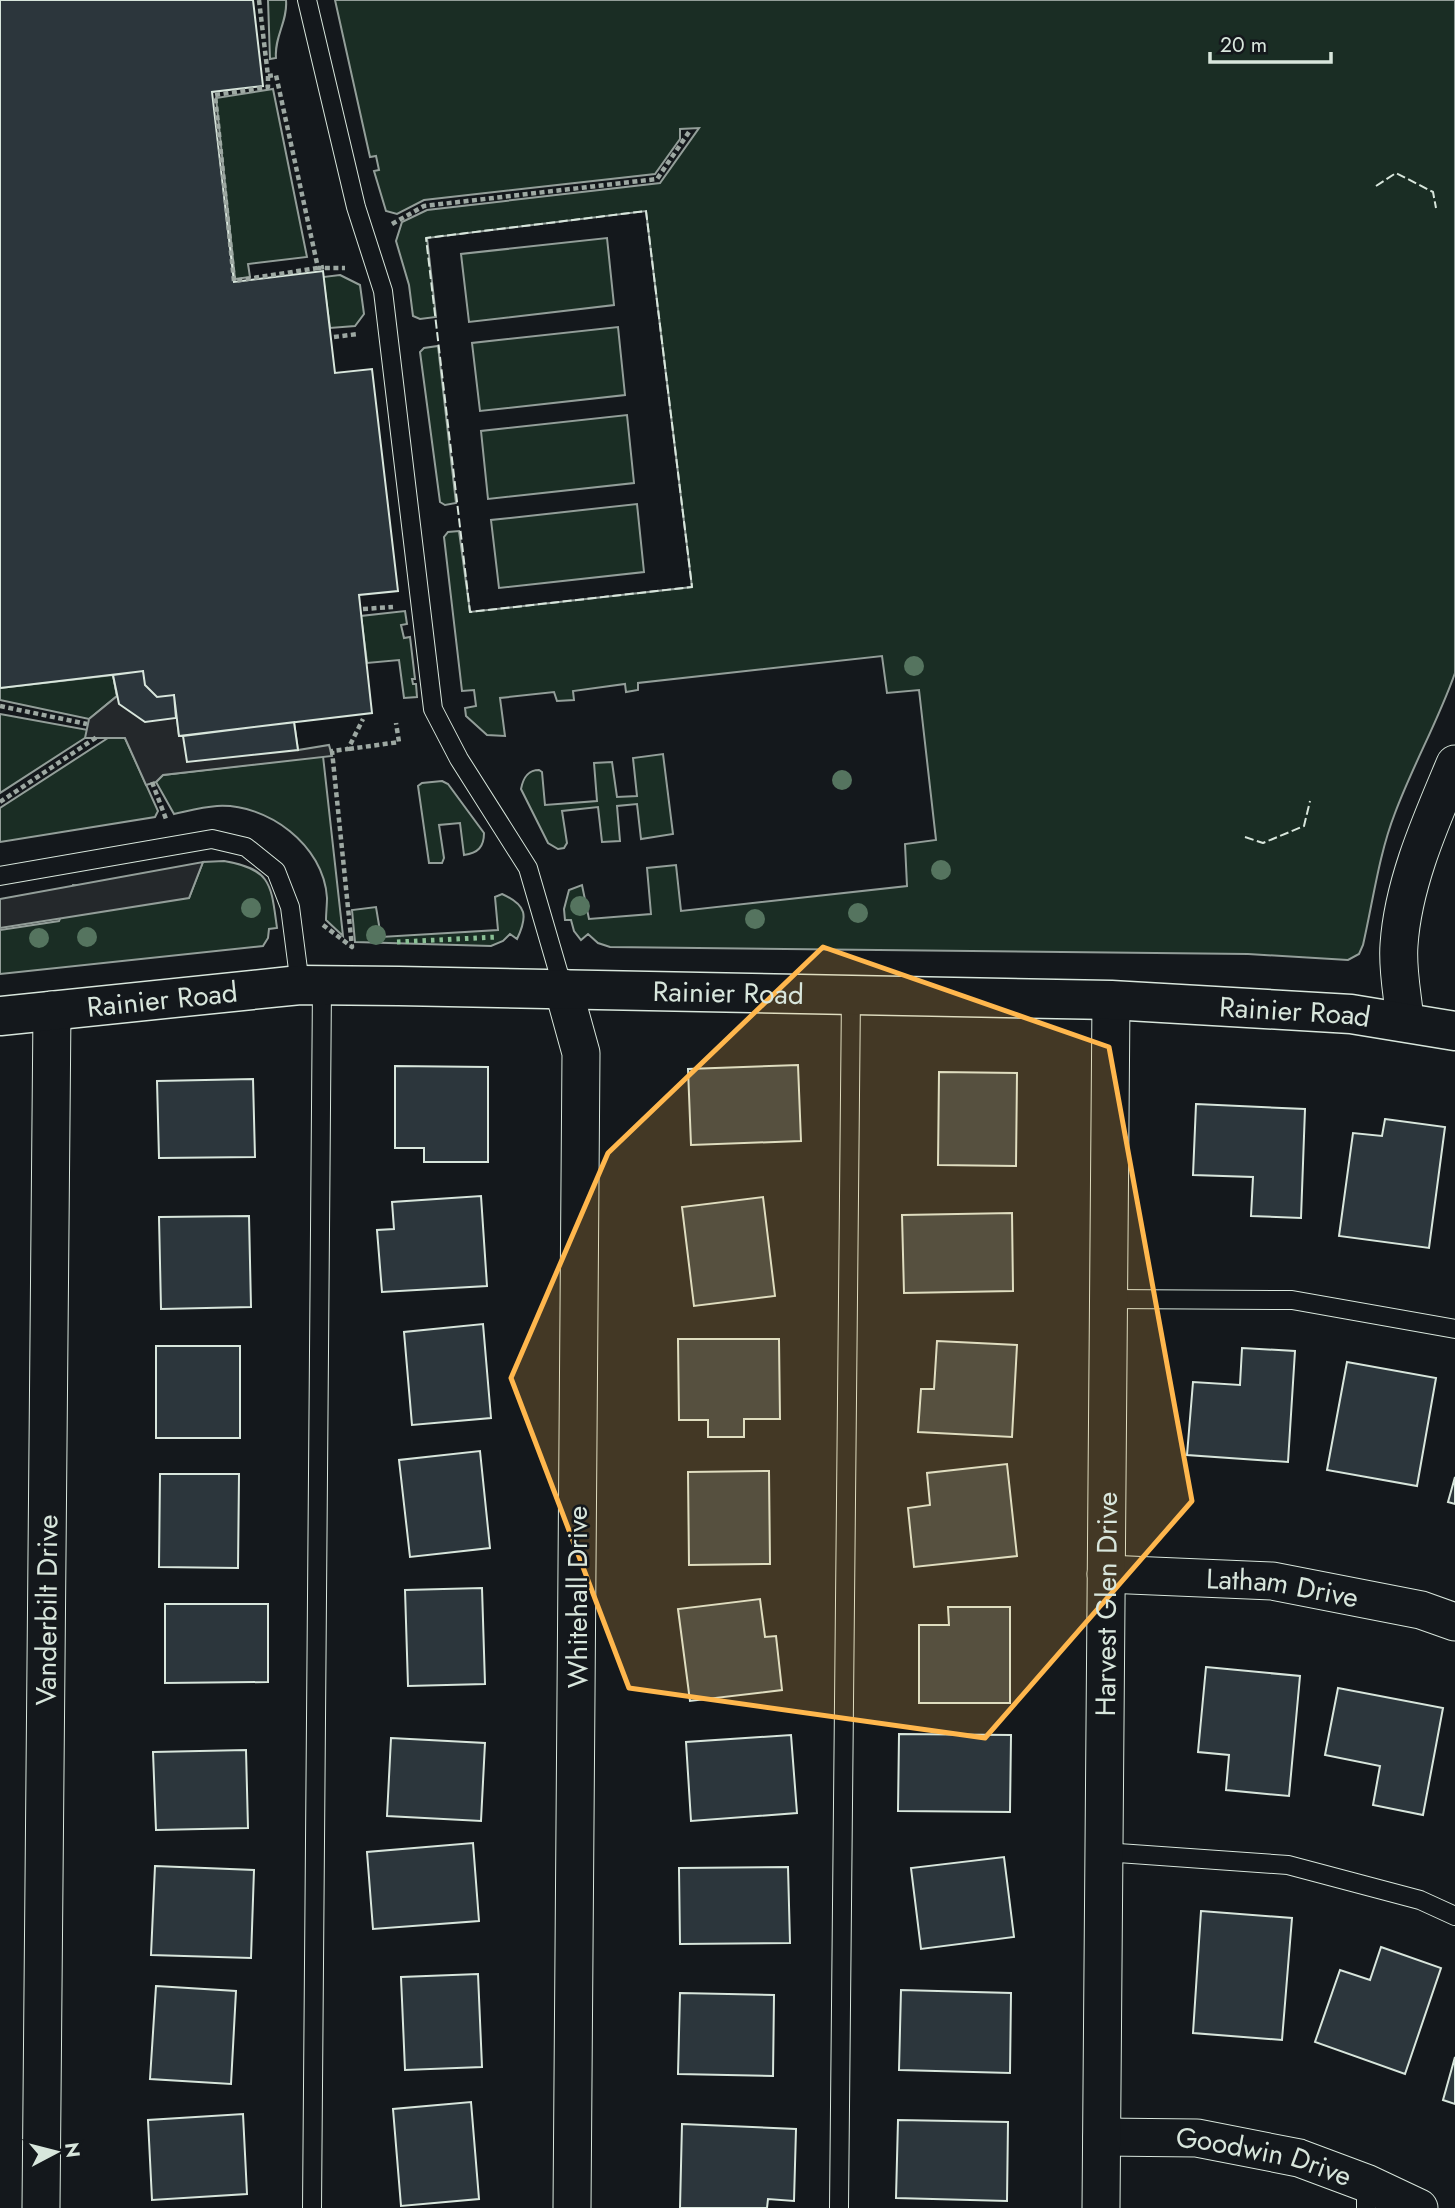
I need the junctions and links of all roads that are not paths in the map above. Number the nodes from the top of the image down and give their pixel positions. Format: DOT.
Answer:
graph roads {
  1 [pos="307,0"];
  2 [pos="1455,764"];
  3 [pos="0,876"];
  4 [pos="311,985"];
  5 [pos="563,988"];
  6 [pos="851,994"];
  7 [pos="1111,1000"];
  8 [pos="52,1010"];
  9 [pos="0,1016"];
  10 [pos="1405,1021"];
  11 [pos="1455,1031"];
  12 [pos="1108,1299"];
  13 [pos="1455,1329"];
  14 [pos="1106,1574"];
  15 [pos="1455,1622"];
  16 [pos="1104,1852"];
  17 [pos="1455,1916"];
  18 [pos="1102,2137"];
  19 [pos="1366,2196"];
  20 [pos="41,2208"];
  21 [pos="312,2208"];
  22 [pos="572,2208"];
  23 [pos="839,2208"];
  24 [pos="1101,2208"];
  25 [pos="1419,2208"];
  1 -- 5 [label="lane"];
  2 -- 10 [label="street"];
  3 -- 4 [label="lane"];
  4 -- 5 [label="street, Rainier Road"];
  4 -- 8 [label="street, Rainier Road"];
  4 -- 21 [label="lane"];
  5 -- 6 [label="street, Rainier Road"];
  5 -- 22 [label="street, Whitehall Drive"];
  6 -- 7 [label="street, Rainier Road"];
  6 -- 23 [label="lane"];
  7 -- 10 [label="street, Rainier Road"];
  7 -- 12 [label="street, Harvest Glen Drive"];
  8 -- 9 [label="street, Rainier Road"];
  8 -- 20 [label="street, Vanderbilt Drive"];
  10 -- 11 [label="street, Rainier Road"];
  12 -- 13 [label="lane"];
  12 -- 14 [label="street, Harvest Glen Drive"];
  14 -- 15 [label="street, Latham Drive"];
  14 -- 16 [label="street, Harvest Glen Drive"];
  16 -- 17 [label="lane"];
  16 -- 18 [label="street, Harvest Glen Drive"];
  18 -- 19 [label="street, Goodwin Drive"];
  18 -- 24 [label="street, Harvest Glen Drive"];
  19 -- 25 [label="street, Goodwin Drive"];
}
